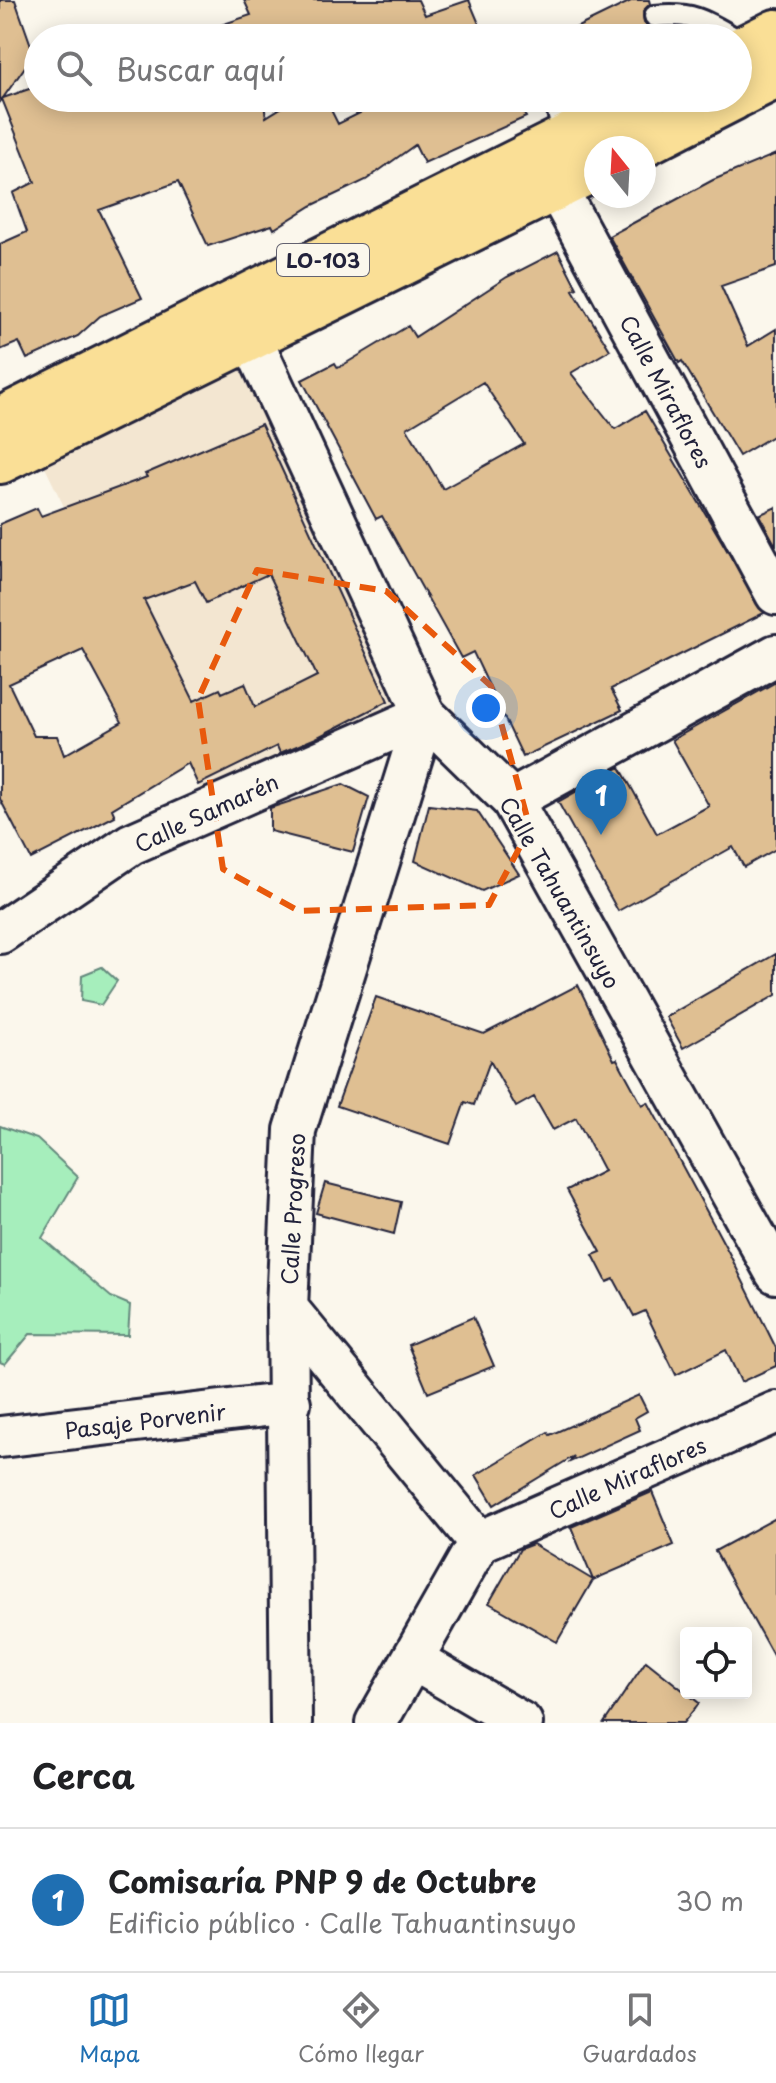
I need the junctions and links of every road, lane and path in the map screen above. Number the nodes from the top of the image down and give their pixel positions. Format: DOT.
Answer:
graph roads {
  1 [pos="655,16"];
  2 [pos="712,24"];
  3 [pos="617,112"];
  4 [pos="706,112"];
  5 [pos="656,137"];
  6 [pos="554,144"];
  7 [pos="584,161"];
  8 [pos="243,321"];
  9 [pos="0,420"];
  10 [pos="0,461"];
  11 [pos="776,594"];
  12 [pos="776,655"];
  13 [pos="425,715"];
  14 [pos="512,800"];
  15 [pos="0,933"];
  16 [pos="776,1273"];
  17 [pos="287,1308"];
  18 [pos="290,1403"];
  19 [pos="776,1412"];
  20 [pos="0,1437"];
  21 [pos="479,1542"];
  22 [pos="414,1660"];
  23 [pos="291,1723"];
  24 [pos="376,1723"];
  25 [pos="522,1723"];
  1 -- 2 [label="lane"];
  3 -- 6 [label="main road, LO-103"];
  4 -- 5 [label="main road"];
  6 -- 7 [label="main road, LO-103"];
  6 -- 8 [label="main road, LO-103"];
  6 -- 11 [label="street, Calle Miraflores"];
  8 -- 9 [label="main road, LO-103"];
  8 -- 10 [label="main road, LO-103"];
  8 -- 13 [label="street, Calle Tahuantinsuyo"];
  12 -- 14 [label="street"];
  13 -- 14 [label="street, Calle Tahuantinsuyo"];
  13 -- 15 [label="street, Calle Samarén"];
  13 -- 17 [label="street, Calle Progreso"];
  14 -- 16 [label="street, Calle Tahuantinsuyo"];
  17 -- 18 [label="street, Calle Progreso"];
  17 -- 21 [label="street"];
  18 -- 20 [label="street, Pasaje Porvenir"];
  18 -- 23 [label="street, Calle Progreso"];
  19 -- 21 [label="street, Calle Miraflores"];
  21 -- 22 [label="street"];
  22 -- 24 [label="street"];
  22 -- 25 [label="street"];
}
